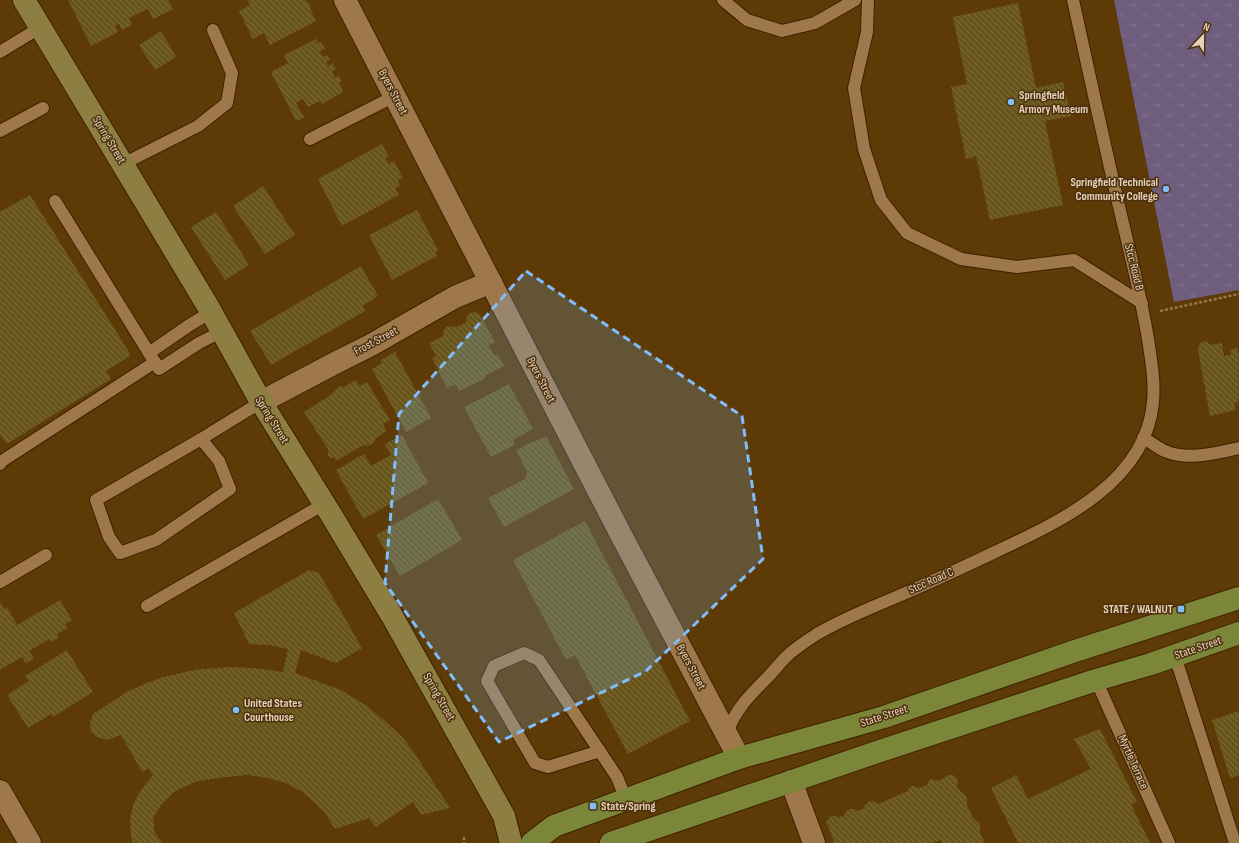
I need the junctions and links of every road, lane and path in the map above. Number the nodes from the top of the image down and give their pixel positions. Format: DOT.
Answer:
graph roads {
  1 [pos="24,0"];
  2 [pos="345,0"];
  3 [pos="723,0"];
  4 [pos="855,0"];
  5 [pos="868,0"];
  6 [pos="1074,0"];
  7 [pos="41,27"];
  8 [pos="213,30"];
  9 [pos="0,52"];
  10 [pos="395,96"];
  11 [pos="43,108"];
  12 [pos="0,131"];
  13 [pos="310,139"];
  14 [pos="123,164"];
  15 [pos="55,201"];
  16 [pos="491,282"];
  17 [pos="1239,294"];
  18 [pos="1143,308"];
  19 [pos="211,312"];
  20 [pos="221,332"];
  21 [pos="154,361"];
  22 [pos="261,402"];
  23 [pos="201,438"];
  24 [pos="1144,438"];
  25 [pos="1239,448"];
  26 [pos="0,464"];
  27 [pos="324,504"];
  28 [pos="46,555"];
  29 [pos="0,582"];
  30 [pos="1239,598"];
  31 [pos="147,606"];
  32 [pos="1239,633"];
  33 [pos="1175,656"];
  34 [pos="1096,680"];
  35 [pos="727,733"];
  36 [pos="600,751"];
  37 [pos="740,758"];
  38 [pos="791,781"];
  39 [pos="0,791"];
  40 [pos="626,800"];
  41 [pos="464,837"];
  42 [pos="30,843"];
  43 [pos="464,843"];
  44 [pos="511,843"];
  45 [pos="532,843"];
  46 [pos="611,843"];
  47 [pos="814,843"];
  48 [pos="1169,843"];
  49 [pos="1235,843"];
  1 -- 7 [label="main road, Spring Street"];
  2 -- 10 [label="street, Byers Street"];
  3 -- 4 [label="lane"];
  5 -- 18 [label="lane"];
  6 -- 18 [label="lane, Stcc Road B"];
  7 -- 9 [label="lane"];
  7 -- 14 [label="main road, Spring Street"];
  8 -- 14 [label="lane"];
  10 -- 13 [label="lane"];
  10 -- 16 [label="street, Byers Street"];
  11 -- 12 [label="lane"];
  14 -- 19 [label="main road, Spring Street"];
  15 -- 21 [label="lane"];
  16 -- 22 [label="street, Frost Street"];
  16 -- 35 [label="street, Byers Street"];
  17 -- 18 [label="path"];
  18 -- 24 [label="lane, Stcc Road B"];
  19 -- 20 [label="main road, Spring Street"];
  19 -- 21 [label="lane"];
  20 -- 21 [label="lane"];
  20 -- 22 [label="main road, Spring Street"];
  21 -- 26 [label="lane"];
  22 -- 23 [label="lane"];
  22 -- 27 [label="main road, Spring Street"];
  23 -- 23 [label="lane"];
  24 -- 25 [label="lane"];
  24 -- 35 [label="lane, Stcc Road C"];
  27 -- 31 [label="lane"];
  27 -- 44 [label="main road, Spring Street"];
  28 -- 29 [label="lane"];
  30 -- 37 [label="main road, State Street"];
  32 -- 33 [label="main road, State Street"];
  33 -- 34 [label="main road, State Street"];
  33 -- 49 [label="lane"];
  34 -- 38 [label="main road, State Street"];
  34 -- 48 [label="lane, Myrtle Terrace"];
  35 -- 37 [label="street, Byers Street"];
  36 -- 36 [label="lane"];
  36 -- 40 [label="lane"];
  37 -- 40 [label="main road, State Street"];
  38 -- 46 [label="main road, State Street"];
  38 -- 47 [label="street"];
  39 -- 42 [label="street"];
  40 -- 45 [label="main road, State Street"];
  41 -- 43 [label="path"];
}
